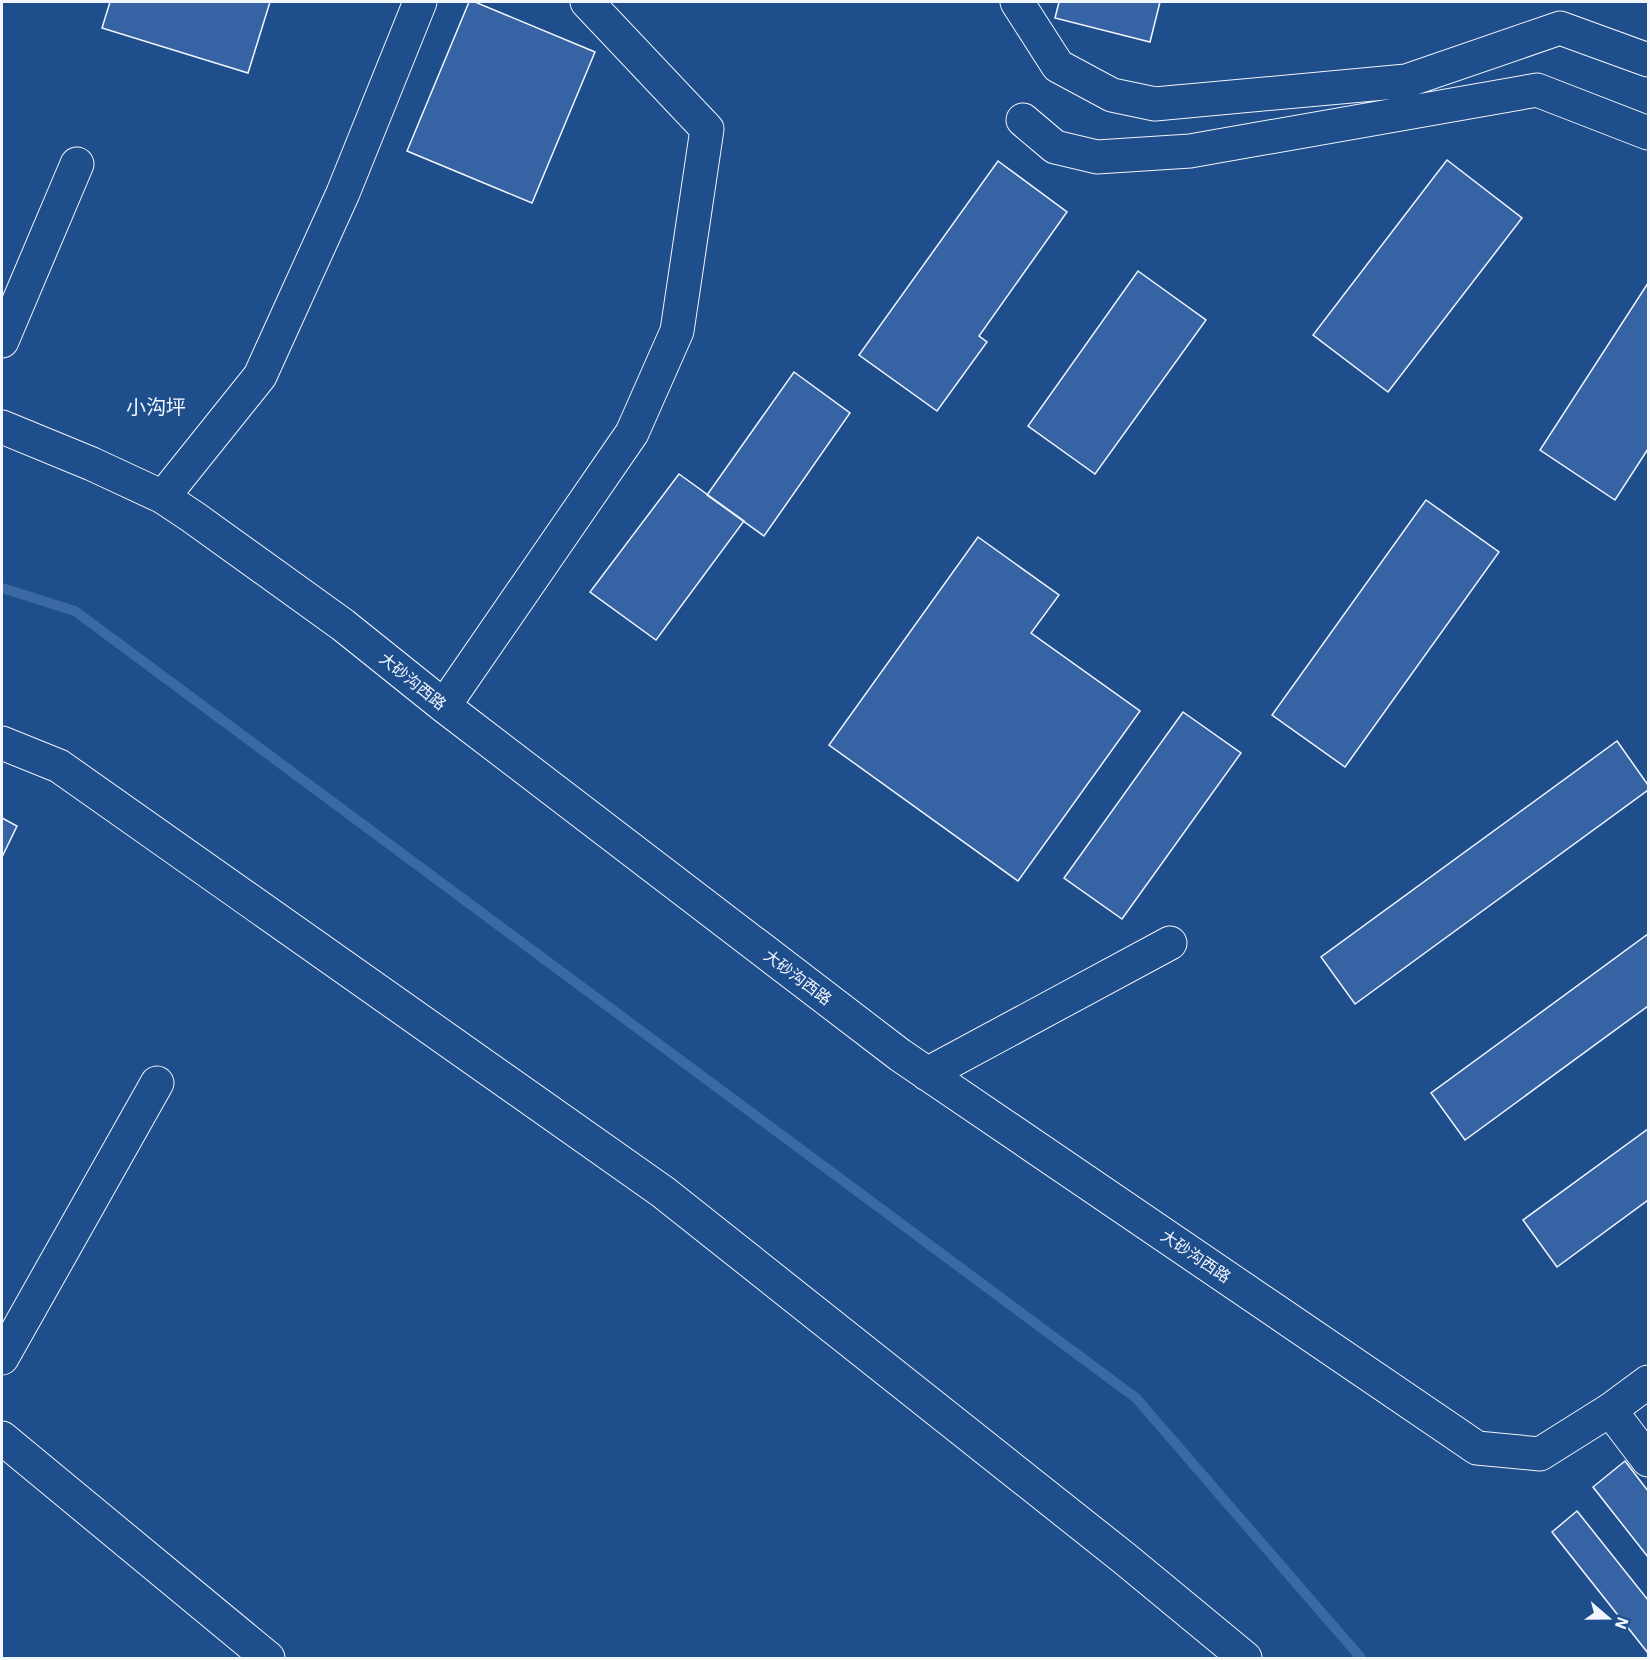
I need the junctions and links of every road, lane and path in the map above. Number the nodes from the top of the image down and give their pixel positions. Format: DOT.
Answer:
graph roads {
  1 [pos="420,2"];
  2 [pos="587,2"];
  3 [pos="1017,2"];
  4 [pos="1648,60"];
  5 [pos="1023,120"];
  6 [pos="1648,133"];
  7 [pos="76,164"];
  8 [pos="2,341"];
  9 [pos="2,427"];
  10 [pos="162,497"];
  11 [pos="444,706"];
  12 [pos="2,743"];
  13 [pos="1170,943"];
  14 [pos="927,1074"];
  15 [pos="158,1083"];
  16 [pos="2,1358"];
  17 [pos="1648,1382"];
  18 [pos="1610,1410"];
  19 [pos="2,1438"];
  20 [pos="1648,1460"];
  21 [pos="268,1659"];
  22 [pos="1245,1659"];
  1 -- 10 [label="street"];
  2 -- 11 [label="street"];
  3 -- 4 [label="street"];
  5 -- 6 [label="street"];
  7 -- 8 [label="street"];
  9 -- 10 [label="street, 大砂沟西路"];
  10 -- 11 [label="street, 大砂沟西路"];
  11 -- 14 [label="street, 大砂沟西路"];
  12 -- 22 [label="street"];
  13 -- 14 [label="street"];
  14 -- 18 [label="street, 大砂沟西路"];
  15 -- 16 [label="street"];
  17 -- 18 [label="street, 大砂沟西路"];
  18 -- 20 [label="street"];
  19 -- 21 [label="street"];
}
